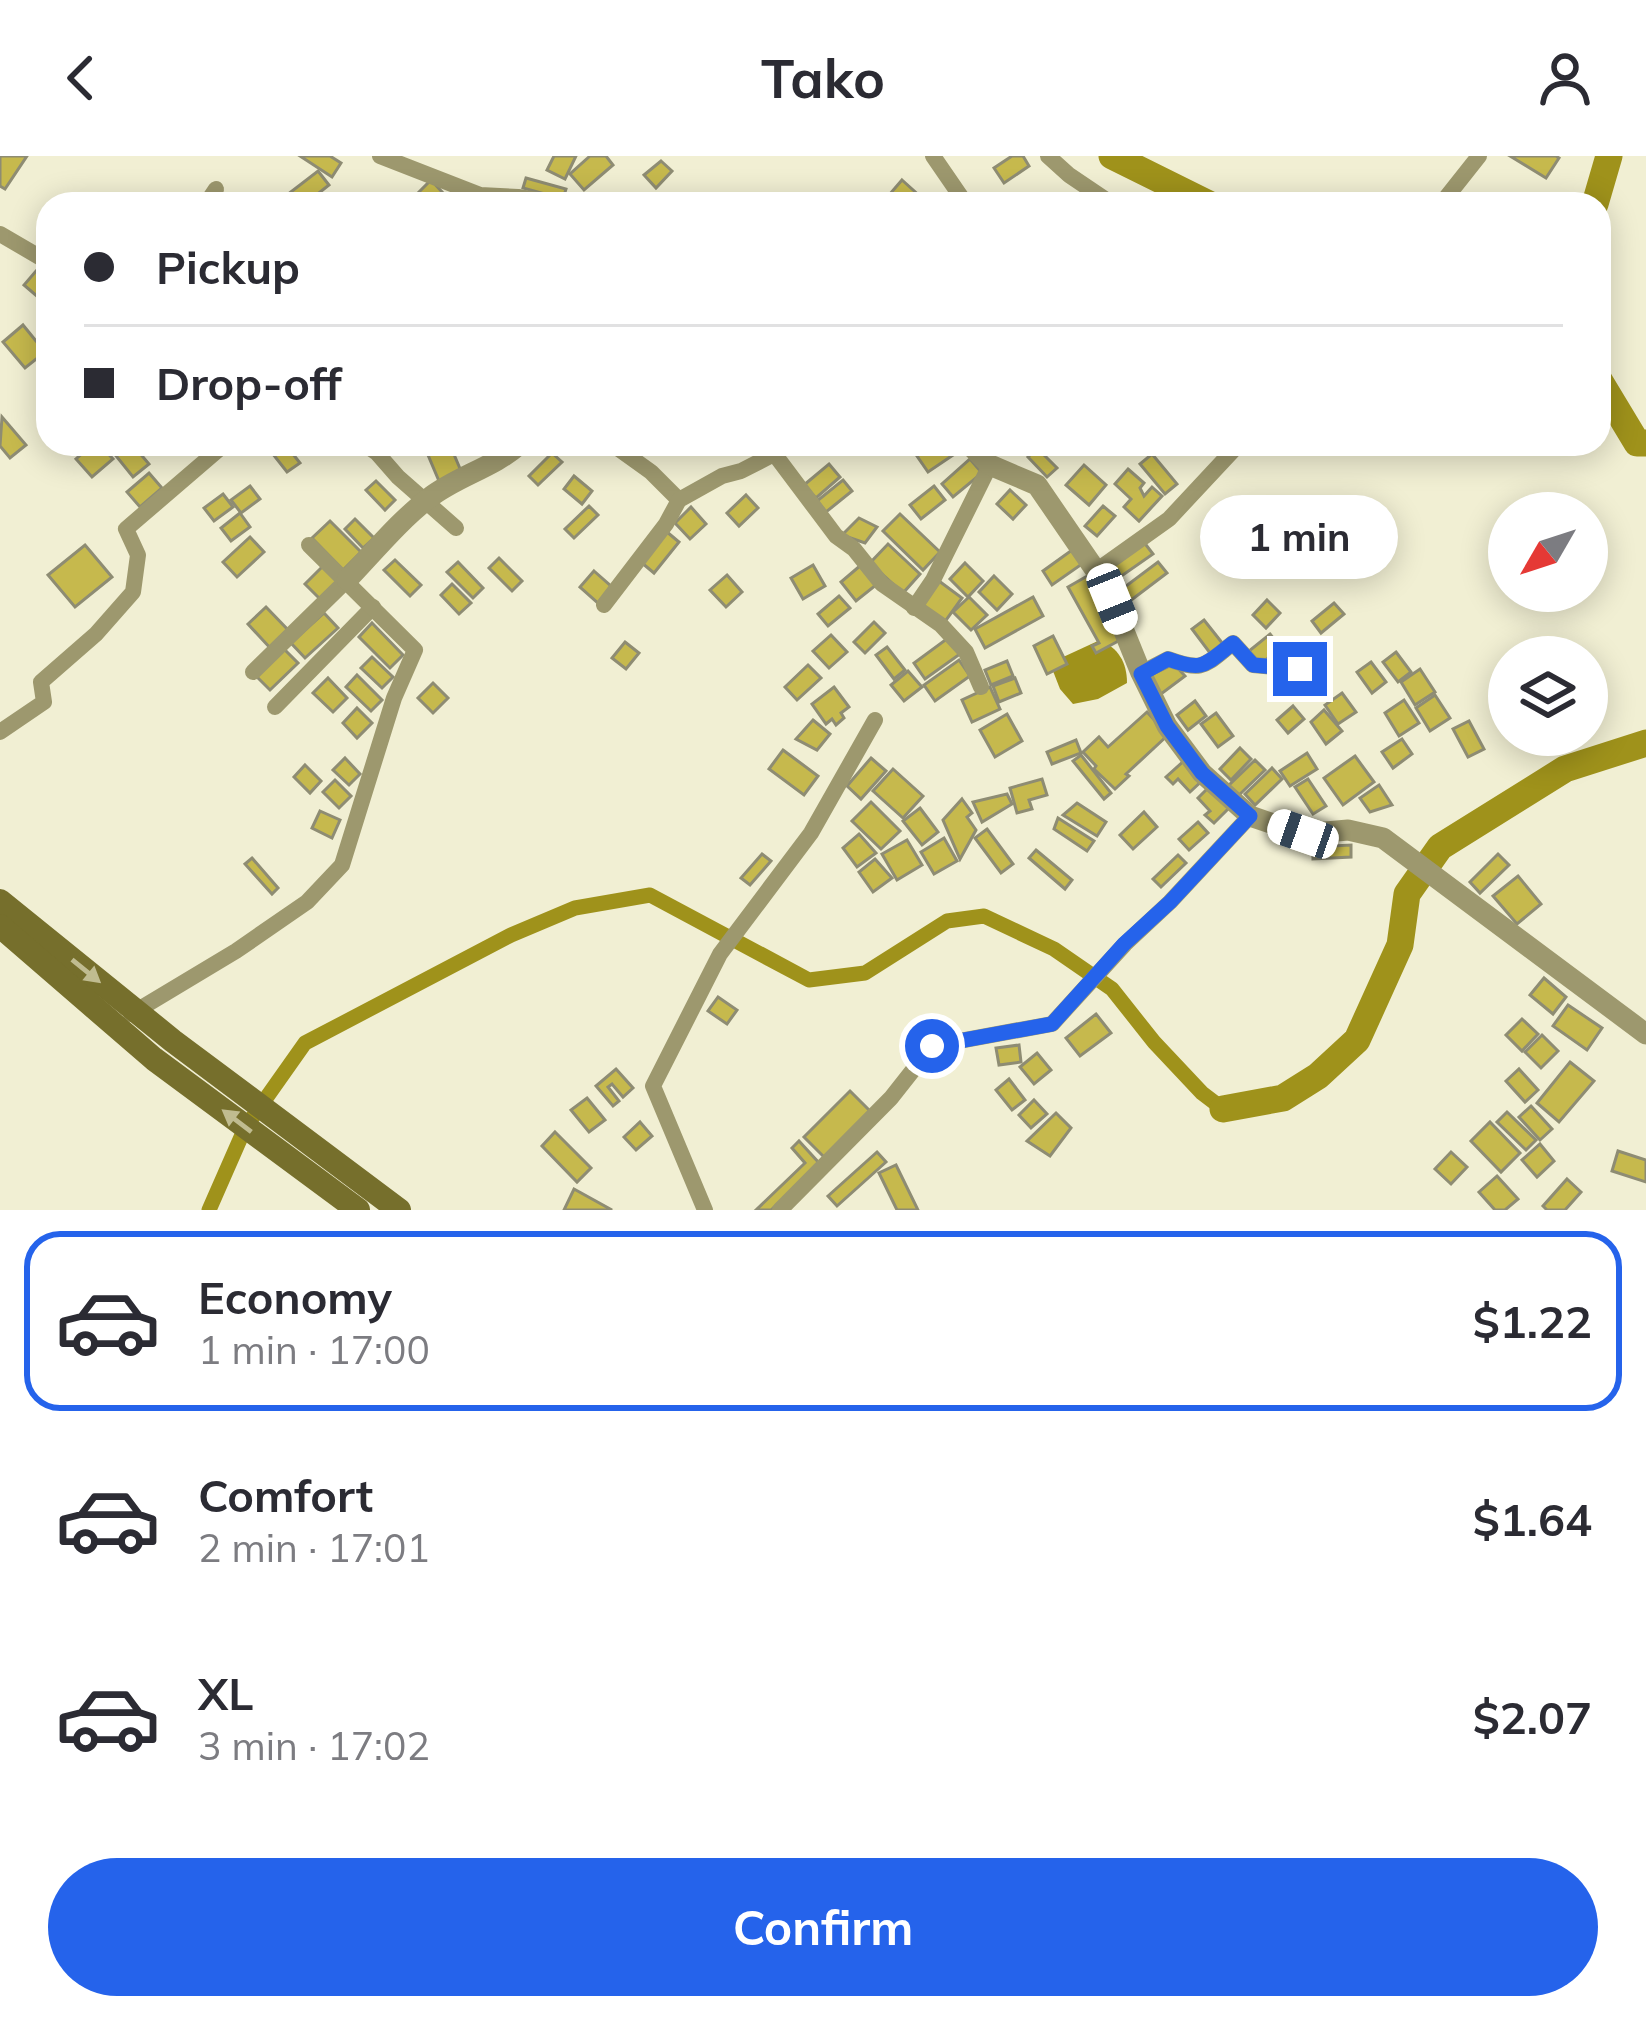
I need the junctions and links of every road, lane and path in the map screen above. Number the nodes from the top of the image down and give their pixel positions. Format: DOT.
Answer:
graph roads {
  1 [pos="380,156"];
  2 [pos="934,156"];
  3 [pos="1048,156"];
  4 [pos="1479,156"];
  5 [pos="472,192"];
  6 [pos="958,192"];
  7 [pos="1094,192"];
  8 [pos="1450,192"];
  9 [pos="0,234"];
  10 [pos="36,255"];
  11 [pos="212,456"];
  12 [pos="380,456"];
  13 [pos="504,456"];
  14 [pos="629,456"];
  15 [pos="761,456"];
  16 [pos="776,456"];
  17 [pos="981,456"];
  18 [pos="1228,456"];
  19 [pos="990,465"];
  20 [pos="425,500"];
  21 [pos="679,500"];
  22 [pos="456,528"];
  23 [pos="309,545"];
  24 [pos="1096,571"];
  25 [pos="347,580"];
  26 [pos="604,605"];
  27 [pos="373,607"];
  28 [pos="914,608"];
  29 [pos="1300,669"];
  30 [pos="253,672"];
  31 [pos="1141,674"];
  32 [pos="981,687"];
  33 [pos="275,706"];
  34 [pos="874,720"];
  35 [pos="0,732"];
  36 [pos="1250,816"];
  37 [pos="0,901"];
  38 [pos="0,926"];
  39 [pos="124,1017"];
  40 [pos="1646,1034"];
  41 [pos="358,1210"];
  42 [pos="399,1210"];
  43 [pos="705,1210"];
  44 [pos="780,1210"];
  1 -- 5 [label="street"];
  2 -- 6 [label="street"];
  3 -- 7 [label="street"];
  4 -- 8 [label="street"];
  9 -- 10 [label="street"];
  11 -- 35 [label="street"];
  12 -- 20 [label="street"];
  13 -- 20 [label="street"];
  14 -- 21 [label="street"];
  15 -- 21 [label="street"];
  16 -- 28 [label="street"];
  17 -- 19 [label="street"];
  18 -- 24 [label="street"];
  19 -- 24 [label="street"];
  19 -- 28 [label="street"];
  20 -- 22 [label="street"];
  20 -- 25 [label="street"];
  21 -- 26 [label="street"];
  23 -- 25 [label="street"];
  24 -- 31 [label="street"];
  25 -- 27 [label="street"];
  25 -- 30 [label="street"];
  27 -- 33 [label="street"];
  27 -- 39 [label="street"];
  28 -- 32 [label="street"];
  29 -- 31 [label="street"];
  31 -- 36 [label="street"];
  34 -- 43 [label="street"];
  36 -- 40 [label="street"];
  36 -- 44 [label="street"];
  37 -- 39 [label="main road, one-way"];
  38 -- 39 [label="main road"];
  41 -- 39 [label="main road, one-way"];
  39 -- 42 [label="main road"];
}
